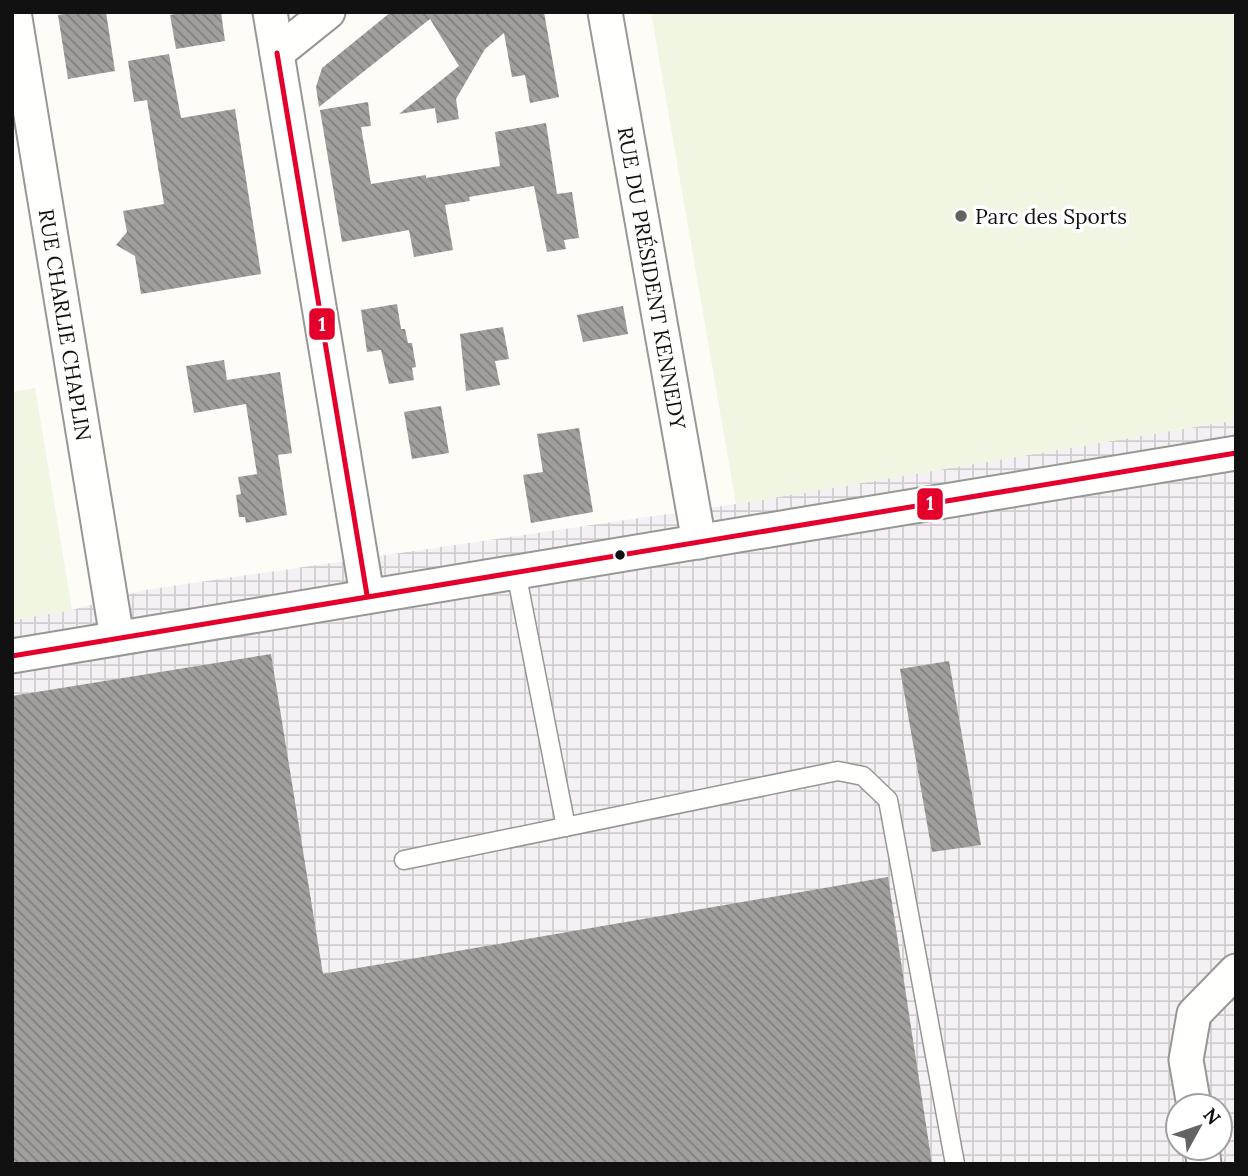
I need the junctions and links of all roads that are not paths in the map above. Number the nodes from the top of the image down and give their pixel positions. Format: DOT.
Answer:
graph roads {
  1 [pos="14,12"];
  2 [pos="270,12"];
  3 [pos="328,12"];
  4 [pos="605,12"];
  5 [pos="277,53"];
  6 [pos="1236,453"];
  7 [pos="699,542"];
  8 [pos="516,572"];
  9 [pos="367,595"];
  10 [pos="117,638"];
  11 [pos="12,656"];
  12 [pos="566,827"];
  13 [pos="404,860"];
  14 [pos="1236,971"];
  15 [pos="1192,1092"];
  16 [pos="955,1164"];
  1 -- 10 [label="street, RUE CHARLIE CHAPLIN"];
  2 -- 5 [label="street"];
  3 -- 5 [label="street"];
  4 -- 7 [label="street, RUE DU PRÉSIDENT KENNEDY"];
  5 -- 9 [label="street"];
  6 -- 7 [label="street"];
  7 -- 8 [label="street"];
  8 -- 9 [label="street"];
  8 -- 12 [label="lane"];
  9 -- 10 [label="street"];
  10 -- 11 [label="street"];
  12 -- 13 [label="lane"];
  12 -- 16 [label="lane"];
  14 -- 15 [label="street"];
}
